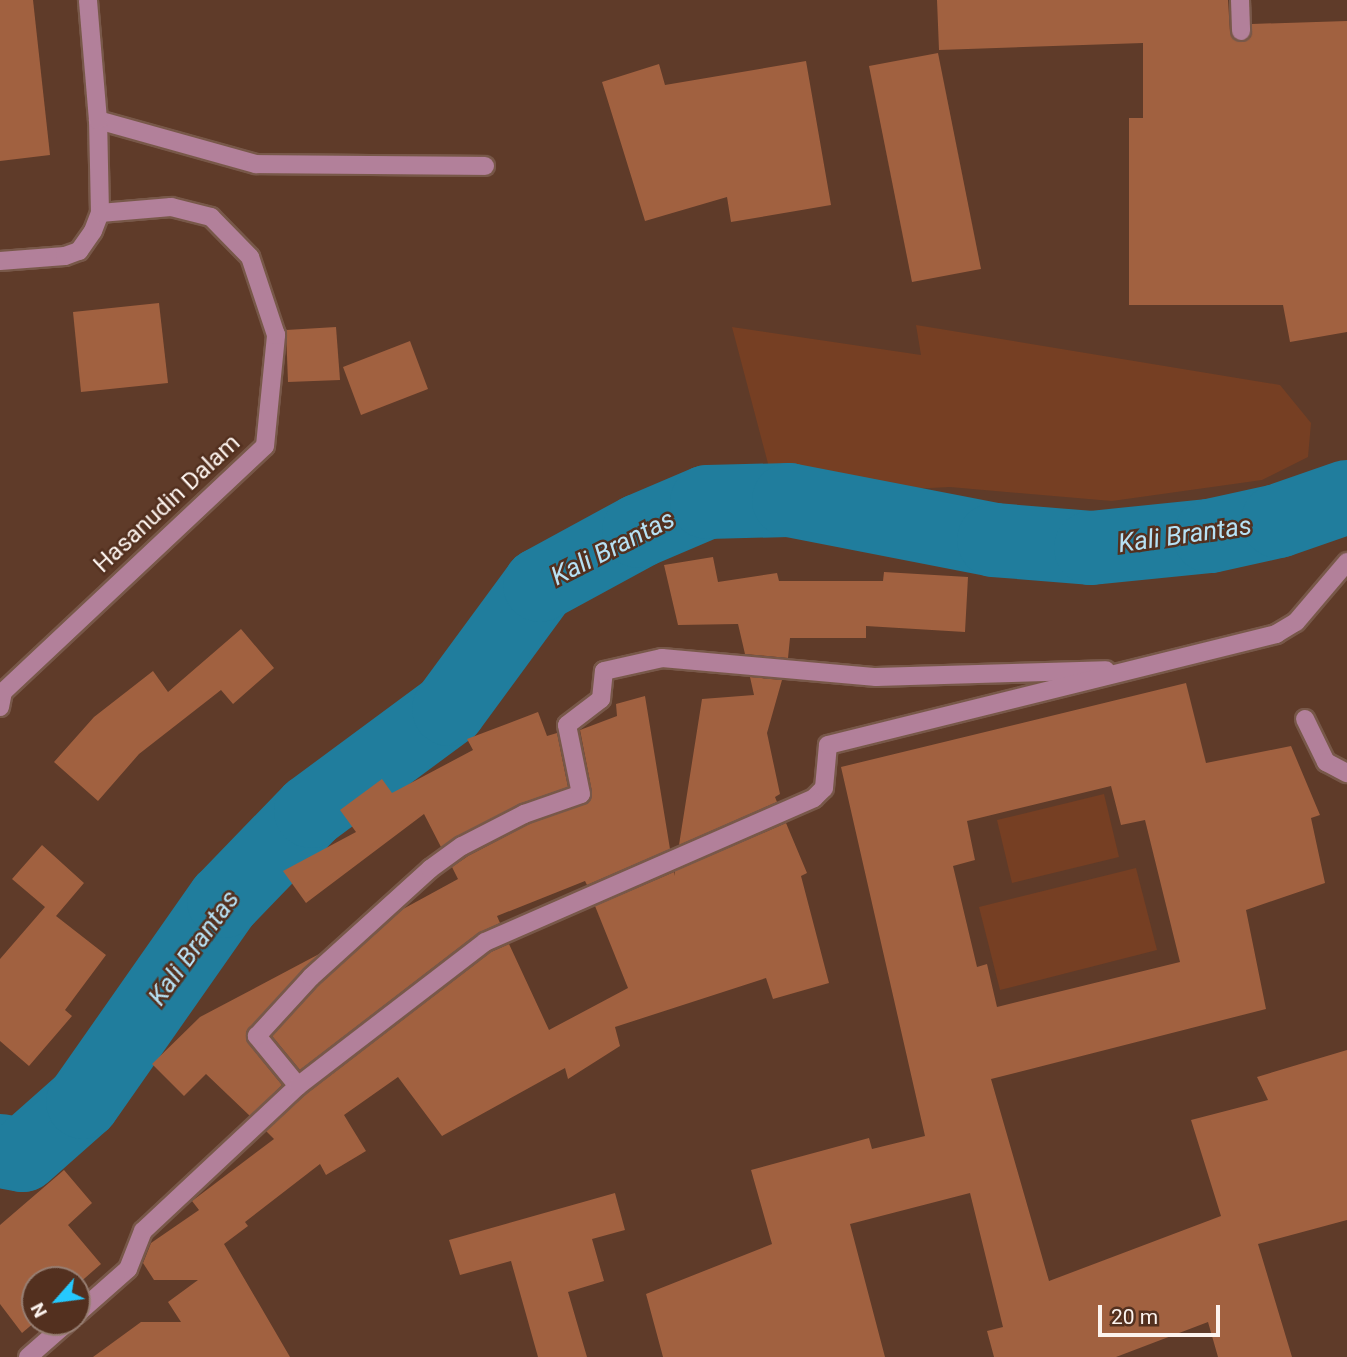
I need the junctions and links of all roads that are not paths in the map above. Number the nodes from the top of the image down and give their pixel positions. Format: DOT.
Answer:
graph roads {
  1 [pos="88,0"];
  2 [pos="1240,0"];
  3 [pos="1241,31"];
  4 [pos="98,120"];
  5 [pos="485,166"];
  6 [pos="100,213"];
  7 [pos="0,261"];
  8 [pos="1347,562"];
  9 [pos="1141,669"];
  10 [pos="1,697"];
  11 [pos="1305,719"];
  12 [pos="1347,773"];
  13 [pos="298,1086"];
  14 [pos="91,1302"];
  15 [pos="52,1336"];
  16 [pos="28,1357"];
  1 -- 4 [label="street"];
  2 -- 3 [label="street"];
  4 -- 5 [label="street"];
  4 -- 6 [label="street"];
  6 -- 7 [label="street"];
  6 -- 10 [label="street, Hasanudin Dalam"];
  8 -- 9 [label="street"];
  9 -- 13 [label="street"];
  9 -- 13 [label="street"];
  11 -- 12 [label="street"];
  13 -- 14 [label="street"];
  15 -- 16 [label="street"];
}
